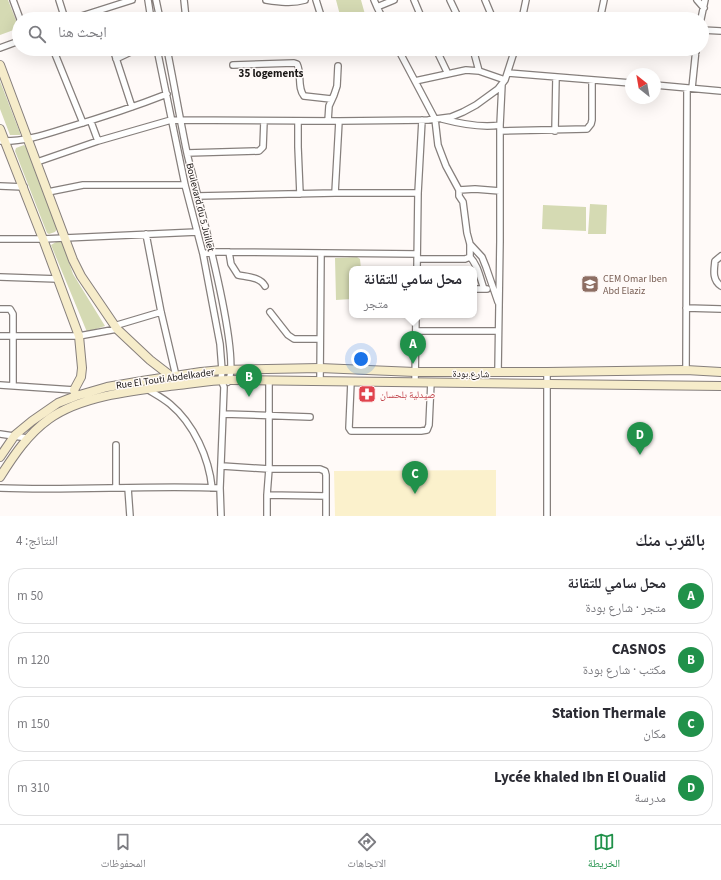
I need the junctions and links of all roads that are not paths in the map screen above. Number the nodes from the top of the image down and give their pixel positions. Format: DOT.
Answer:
graph roads {
  1 [pos="13,0"];
  2 [pos="59,0"];
  3 [pos="109,0"];
  4 [pos="132,0"];
  5 [pos="148,0"];
  6 [pos="156,0"];
  7 [pos="184,0"];
  8 [pos="266,0"];
  9 [pos="305,0"];
  10 [pos="316,0"];
  11 [pos="374,0"];
  12 [pos="394,0"];
  13 [pos="414,0"];
  14 [pos="450,0"];
  15 [pos="484,0"];
  16 [pos="526,0"];
  17 [pos="604,0"];
  18 [pos="697,0"];
  19 [pos="705,0"];
  20 [pos="111,6"];
  21 [pos="377,7"];
  22 [pos="704,8"];
  23 [pos="100,10"];
  24 [pos="17,12"];
  25 [pos="63,12"];
  26 [pos="94,12"];
  27 [pos="150,12"];
  28 [pos="159,12"];
  29 [pos="185,12"];
  30 [pos="320,12"];
  31 [pos="380,12"];
  32 [pos="419,12"];
  33 [pos="456,12"];
  34 [pos="490,12"];
  35 [pos="523,12"];
  36 [pos="601,12"];
  37 [pos="703,12"];
  38 [pos="709,31"];
  39 [pos="721,32"];
  40 [pos="12,44"];
  41 [pos="0,48"];
  42 [pos="56,56"];
  43 [pos="115,56"];
  44 [pos="122,56"];
  45 [pos="159,56"];
  46 [pos="168,56"];
  47 [pos="402,56"];
  48 [pos="439,56"];
  49 [pos="475,56"];
  50 [pos="695,56"];
  51 [pos="513,57"];
  52 [pos="116,59"];
  53 [pos="234,64"];
  54 [pos="0,65"];
  55 [pos="338,66"];
  56 [pos="479,71"];
  57 [pos="508,73"];
  58 [pos="448,74"];
  59 [pos="556,77"];
  60 [pos="592,80"];
  61 [pos="415,81"];
  62 [pos="504,82"];
  63 [pos="625,83"];
  64 [pos="661,86"];
  65 [pos="690,88"];
  66 [pos="721,91"];
  67 [pos="167,94"];
  68 [pos="331,99"];
  69 [pos="132,107"];
  70 [pos="438,119"];
  71 [pos="171,120"];
  72 [pos="181,120"];
  73 [pos="298,120"];
  74 [pos="422,120"];
  75 [pos="264,121"];
  76 [pos="328,121"];
  77 [pos="338,121"];
  78 [pos="91,122"];
  79 [pos="83,123"];
  80 [pos="500,125"];
  81 [pos="0,128"];
  82 [pos="501,131"];
  83 [pos="555,131"];
  84 [pos="28,139"];
  85 [pos="3,141"];
  86 [pos="98,141"];
  87 [pos="187,153"];
  88 [pos="37,162"];
  89 [pos="186,185"];
  90 [pos="0,186"];
  91 [pos="24,187"];
  92 [pos="459,190"];
  93 [pos="500,191"];
  94 [pos="48,192"];
  95 [pos="335,193"];
  96 [pos="418,193"];
  97 [pos="300,194"];
  98 [pos="197,196"];
  99 [pos="197,232"];
  100 [pos="146,234"];
  101 [pos="65,237"];
  102 [pos="0,239"];
  103 [pos="43,239"];
  104 [pos="470,244"];
  105 [pos="212,252"];
  106 [pos="229,252"];
  107 [pos="321,253"];
  108 [pos="203,254"];
  109 [pos="721,256"];
  110 [pos="417,257"];
  111 [pos="470,257"];
  112 [pos="417,266"];
  113 [pos="0,277"];
  114 [pos="58,279"];
  115 [pos="265,286"];
  116 [pos="721,286"];
  117 [pos="493,288"];
  118 [pos="484,289"];
  119 [pos="477,290"];
  120 [pos="500,306"];
  121 [pos="0,308"];
  122 [pos="686,308"];
  123 [pos="721,309"];
  124 [pos="161,312"];
  125 [pos="270,312"];
  126 [pos="416,318"];
  127 [pos="115,328"];
  128 [pos="416,331"];
  129 [pos="498,331"];
  130 [pos="0,336"];
  131 [pos="14,336"];
  132 [pos="79,336"];
  133 [pos="320,339"];
  134 [pos="320,368"];
  135 [pos="222,370"];
  136 [pos="231,370"];
  137 [pos="686,370"];
  138 [pos="415,372"];
  139 [pos="498,372"];
  140 [pos="547,372"];
  141 [pos="721,372"];
  142 [pos="174,376"];
  143 [pos="270,380"];
  144 [pos="320,381"];
  145 [pos="225,382"];
  146 [pos="351,382"];
  147 [pos="415,382"];
  148 [pos="431,382"];
  149 [pos="547,383"];
  150 [pos="0,385"];
  151 [pos="13,385"];
  152 [pos="721,386"];
  153 [pos="146,388"];
  154 [pos="75,393"];
  155 [pos="224,414"];
  156 [pos="269,416"];
  157 [pos="310,418"];
  158 [pos="0,434"];
  159 [pos="15,435"];
  160 [pos="27,438"];
  161 [pos="116,445"];
  162 [pos="0,457"];
  163 [pos="222,466"];
  164 [pos="269,469"];
  165 [pos="0,477"];
  166 [pos="0,488"];
  167 [pos="116,488"];
  168 [pos="128,488"];
  169 [pos="212,488"];
  170 [pos="220,488"];
  171 [pos="267,495"];
  172 [pos="326,496"];
  173 [pos="130,516"];
  174 [pos="221,516"];
  175 [pos="267,516"];
  176 [pos="326,516"];
  177 [pos="547,516"];
  1 -- 24 [label="street"];
  2 -- 25 [label="street"];
  3 -- 20 [label="street"];
  4 -- 20 [label="street"];
  5 -- 27 [label="street"];
  6 -- 28 [label="street"];
  7 -- 29 [label="street"];
  8 -- 9 [label="street"];
  10 -- 30 [label="street"];
  11 -- 21 [label="street"];
  12 -- 21 [label="street"];
  13 -- 32 [label="street"];
  14 -- 33 [label="street"];
  15 -- 34 [label="street"];
  16 -- 35 [label="street"];
  17 -- 36 [label="street"];
  18 -- 22 [label="street"];
  19 -- 22 [label="street"];
  20 -- 23 [label="street"];
  21 -- 31 [label="street"];
  22 -- 37 [label="street"];
  23 -- 26 [label="street"];
  38 -- 39 [label="street"];
  40 -- 41 [label="street"];
  42 -- 79 [label="street"];
  43 -- 52 [label="street"];
  44 -- 52 [label="street"];
  45 -- 67 [label="street, Boulevard du 5 Juillet"];
  46 -- 72 [label="street"];
  47 -- 61 [label="street"];
  48 -- 58 [label="street"];
  49 -- 56 [label="street"];
  50 -- 65 [label="street"];
  51 -- 57 [label="street"];
  52 -- 69 [label="street"];
  53 -- 68 [label="street"];
  54 -- 84 [label="street"];
  55 -- 68 [label="street"];
  56 -- 58 [label="street"];
  56 -- 62 [label="street"];
  57 -- 59 [label="street"];
  57 -- 62 [label="street"];
  58 -- 61 [label="street"];
  59 -- 60 [label="street"];
  59 -- 83 [label="street"];
  60 -- 63 [label="street"];
  60 -- 83 [label="street"];
  61 -- 70 [label="street"];
  62 -- 70 [label="street"];
  62 -- 80 [label="street"];
  64 -- 65 [label="street"];
  65 -- 66 [label="street"];
  65 -- 122 [label="street"];
  67 -- 69 [label="street"];
  67 -- 71 [label="street, Boulevard du 5 Juillet"];
  68 -- 76 [label="street"];
  69 -- 78 [label="street"];
  70 -- 74 [label="street"];
  70 -- 80 [label="street"];
  70 -- 92 [label="street"];
  71 -- 72 [label="street"];
  71 -- 86 [label="street"];
  71 -- 89 [label="street, Boulevard du 5 Juillet"];
  72 -- 75 [label="street"];
  72 -- 87 [label="street"];
  73 -- 75 [label="street"];
  73 -- 76 [label="street"];
  73 -- 97 [label="street"];
  74 -- 77 [label="street"];
  74 -- 96 [label="street"];
  75 -- 87 [label="street"];
  76 -- 77 [label="street"];
  77 -- 95 [label="street"];
  78 -- 79 [label="street"];
  78 -- 86 [label="street"];
  79 -- 84 [label="street"];
  80 -- 82 [label="street"];
  81 -- 85 [label="street"];
  82 -- 83 [label="street"];
  82 -- 93 [label="street"];
  84 -- 85 [label="street"];
  84 -- 88 [label="street"];
  85 -- 91 [label="street"];
  86 -- 88 [label="street"];
  87 -- 98 [label="street"];
  88 -- 94 [label="street"];
  89 -- 94 [label="street"];
  89 -- 99 [label="street, Boulevard du 5 Juillet"];
  90 -- 91 [label="street"];
  91 -- 103 [label="street"];
  92 -- 93 [label="street"];
  92 -- 104 [label="street"];
  93 -- 120 [label="street"];
  94 -- 101 [label="street"];
  95 -- 96 [label="street"];
  95 -- 97 [label="street"];
  96 -- 110 [label="street"];
  97 -- 98 [label="street"];
  98 -- 105 [label="street"];
  99 -- 100 [label="street"];
  99 -- 108 [label="street, Boulevard du 5 Juillet"];
  100 -- 101 [label="street"];
  100 -- 124 [label="street"];
  101 -- 103 [label="street"];
  101 -- 127 [label="street"];
  102 -- 103 [label="street"];
  103 -- 114 [label="street"];
  104 -- 111 [label="street"];
  104 -- 117 [label="street"];
  105 -- 106 [label="street"];
  105 -- 108 [label="street"];
  105 -- 136 [label="street"];
  106 -- 107 [label="street"];
  106 -- 115 [label="street"];
  107 -- 110 [label="street"];
  107 -- 133 [label="street"];
  108 -- 135 [label="street, Boulevard du 5 Juillet"];
  109 -- 116 [label="street"];
  110 -- 111 [label="street"];
  110 -- 112 [label="street"];
  111 -- 118 [label="street"];
  113 -- 114 [label="street"];
  114 -- 132 [label="street"];
  117 -- 118 [label="street"];
  117 -- 120 [label="street"];
  118 -- 119 [label="street"];
  120 -- 129 [label="street"];
  121 -- 131 [label="street"];
  122 -- 123 [label="street"];
  122 -- 137 [label="street"];
  124 -- 127 [label="street"];
  124 -- 142 [label="street"];
  125 -- 133 [label="street"];
  126 -- 128 [label="street"];
  127 -- 132 [label="street"];
  127 -- 142 [label="street"];
  128 -- 129 [label="street"];
  128 -- 138 [label="street"];
  129 -- 139 [label="street"];
  130 -- 131 [label="street"];
  131 -- 132 [label="street"];
  131 -- 151 [label="street"];
  132 -- 154 [label="street"];
  133 -- 134 [label="street"];
  134 -- 136 [label="street, شارع بودة"];
  134 -- 138 [label="street, شارع بودة"];
  134 -- 144 [label="street"];
  135 -- 136 [label="street, شارع بودة"];
  135 -- 142 [label="street, Rue El Touti Abdelkader"];
  135 -- 145 [label="street, Boulevard du 5 Juillet"];
  136 -- 145 [label="street"];
  137 -- 140 [label="street, شارع بودة"];
  137 -- 141 [label="street, شارع بودة"];
  138 -- 139 [label="street, شارع بودة"];
  138 -- 147 [label="street"];
  139 -- 140 [label="street, شارع بودة"];
  140 -- 149 [label="street"];
  142 -- 154 [label="street, Rue El Touti Abdelkader"];
  143 -- 144 [label="street, شارع بودة"];
  143 -- 145 [label="street, شارع بودة"];
  143 -- 156 [label="street"];
  144 -- 146 [label="street, شارع بودة"];
  145 -- 153 [label="street, Rue El Touti Abdelkader"];
  145 -- 155 [label="street"];
  146 -- 147 [label="street, شارع بودة"];
  146 -- 148 [label="street"];
  147 -- 148 [label="street, شارع بودة"];
  148 -- 149 [label="street, شارع بودة"];
  149 -- 152 [label="street, شارع بودة"];
  149 -- 177 [label="street"];
  150 -- 151 [label="street"];
  151 -- 154 [label="street"];
  153 -- 160 [label="street, Rue El Touti Abdelkader"];
  153 -- 169 [label="street"];
  154 -- 159 [label="street, Rue El Touti Abdelkader"];
  155 -- 156 [label="street"];
  155 -- 163 [label="street"];
  156 -- 157 [label="street"];
  156 -- 164 [label="street"];
  158 -- 159 [label="street"];
  159 -- 160 [label="street"];
  159 -- 162 [label="street, Rue El Touti Abdelkader"];
  160 -- 165 [label="street, Rue El Touti Abdelkader"];
  161 -- 167 [label="street"];
  163 -- 164 [label="street"];
  163 -- 170 [label="street"];
  164 -- 171 [label="street"];
  164 -- 172 [label="street"];
  166 -- 167 [label="street"];
  167 -- 168 [label="street"];
  168 -- 169 [label="street"];
  168 -- 173 [label="street"];
  169 -- 170 [label="street"];
  170 -- 174 [label="street"];
  171 -- 172 [label="street"];
  171 -- 175 [label="street"];
  172 -- 176 [label="street"];
}
